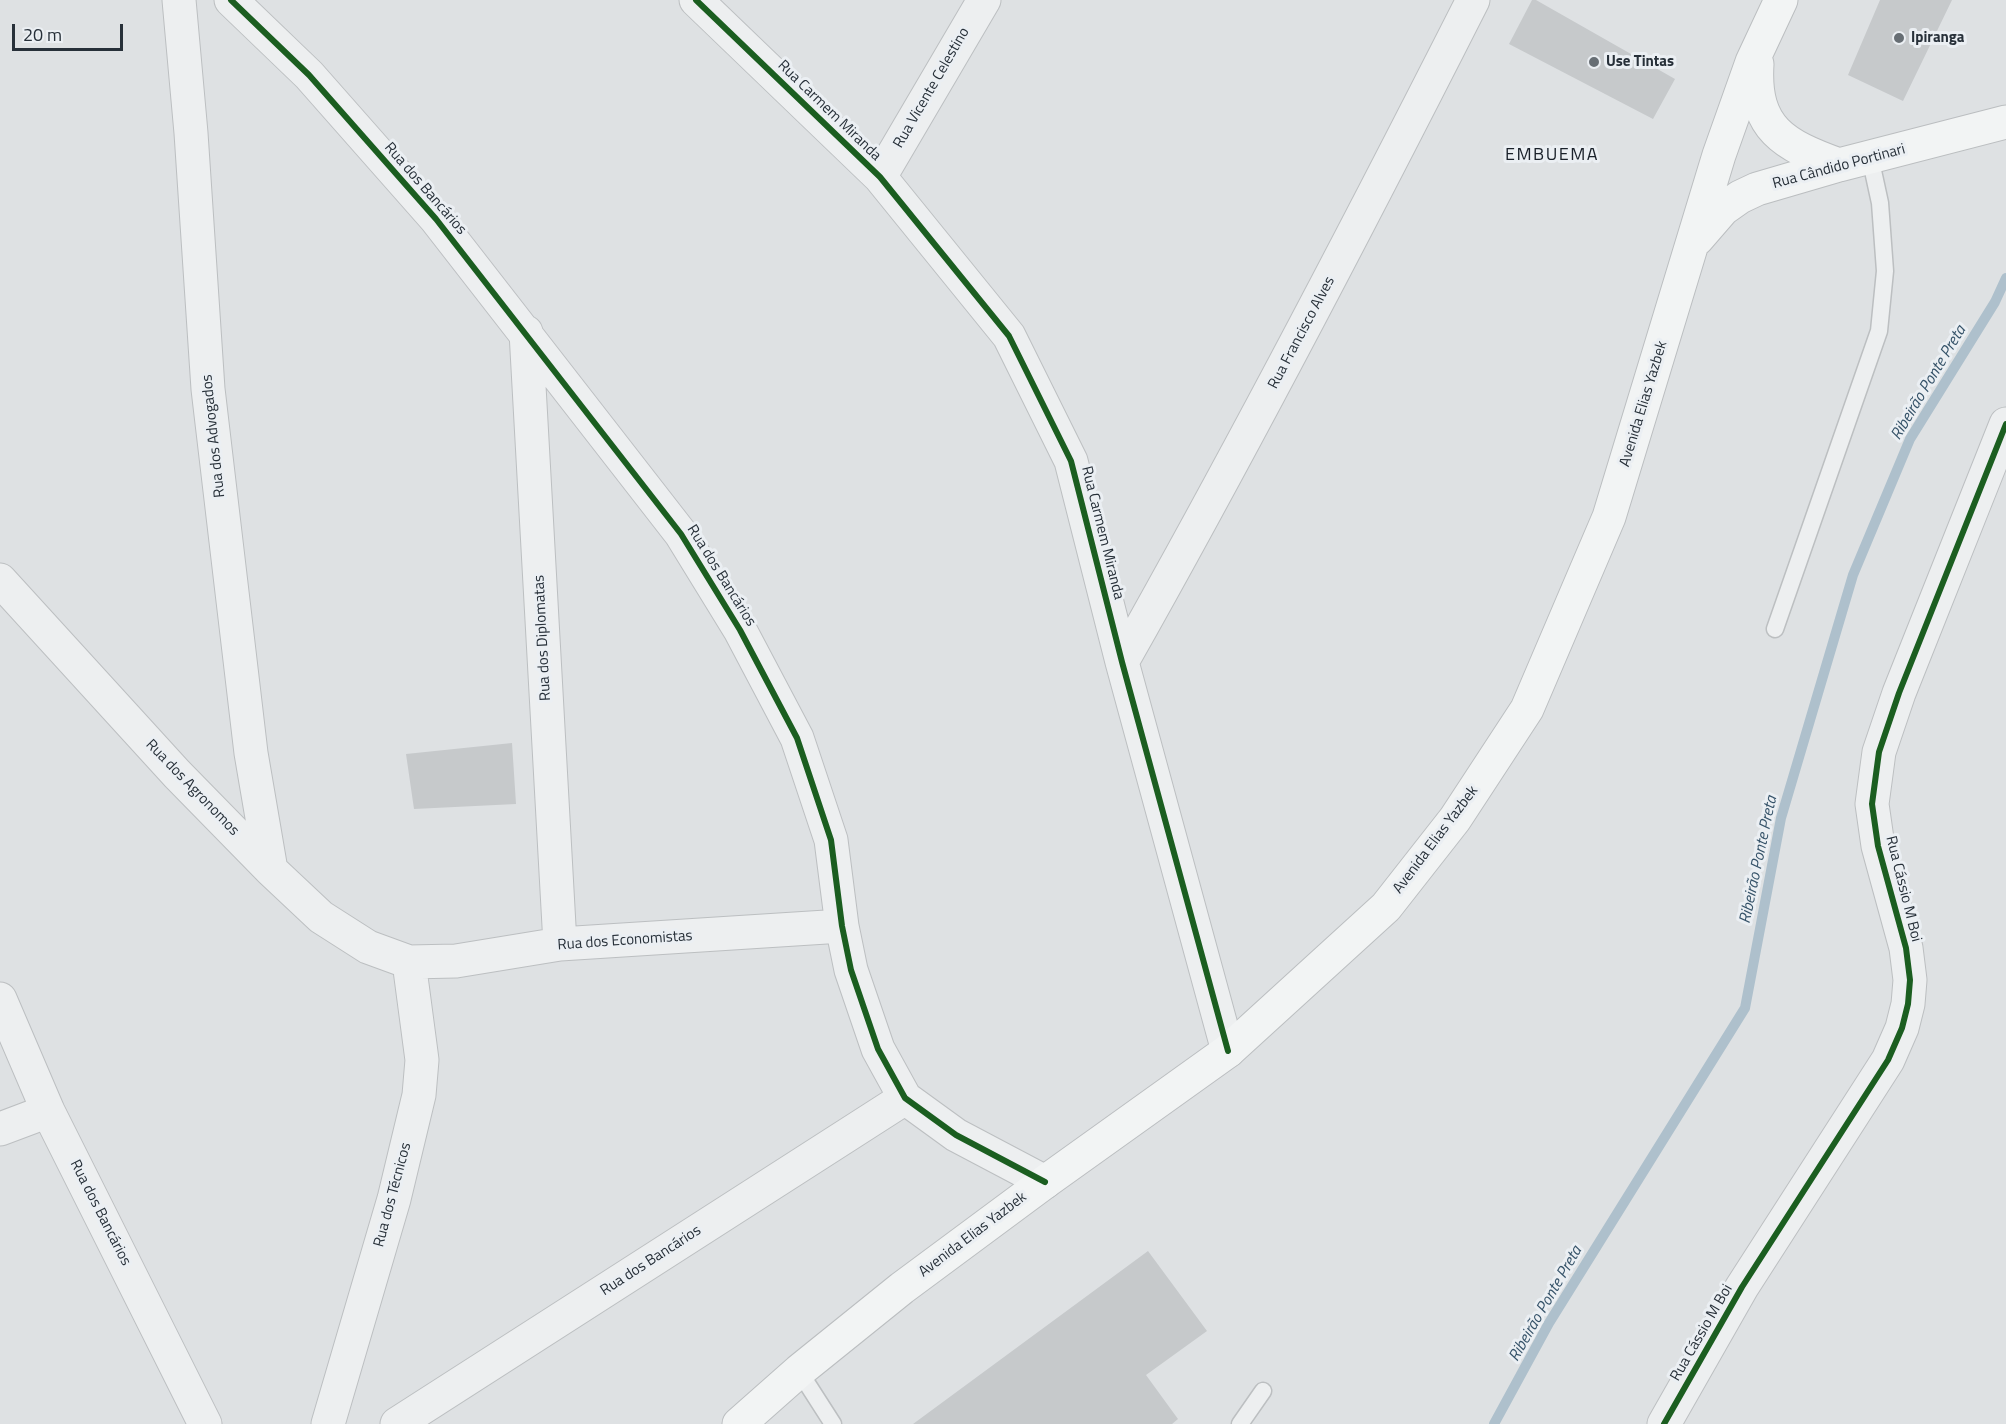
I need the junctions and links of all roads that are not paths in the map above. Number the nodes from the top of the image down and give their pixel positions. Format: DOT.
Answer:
graph roads {
  1 [pos="179,0"];
  2 [pos="231,0"];
  3 [pos="696,0"];
  4 [pos="984,0"];
  5 [pos="1473,0"];
  6 [pos="1781,0"];
  7 [pos="1758,50"];
  8 [pos="2006,122"];
  9 [pos="1855,161"];
  10 [pos="880,177"];
  11 [pos="1692,245"];
  12 [pos="526,332"];
  13 [pos="2006,424"];
  14 [pos="0,580"];
  15 [pos="1775,628"];
  16 [pos="1122,662"];
  17 [pos="271,870"];
  18 [pos="842,926"];
  19 [pos="560,944"];
  20 [pos="409,962"];
  21 [pos="0,999"];
  22 [pos="1228,1051"];
  23 [pos="905,1098"];
  24 [pos="48,1111"];
  25 [pos="0,1129"];
  26 [pos="1045,1182"];
  27 [pos="799,1371"];
  28 [pos="1263,1391"];
  29 [pos="206,1424"];
  30 [pos="328,1424"];
  31 [pos="397,1424"];
  32 [pos="739,1424"];
  33 [pos="833,1424"];
  34 [pos="1240,1424"];
  35 [pos="1664,1424"];
  1 -- 17 [label="street, Rua dos Advogados"];
  2 -- 12 [label="street, Rua dos Bancários"];
  3 -- 10 [label="street, Rua Carmem Miranda"];
  4 -- 10 [label="street, Rua Vicente Celestino"];
  5 -- 16 [label="street, Rua Francisco Alves"];
  6 -- 7 [label="main road, Avenida Elias Yazbek"];
  7 -- 9 [label="main road"];
  7 -- 11 [label="main road, Avenida Elias Yazbek"];
  8 -- 9 [label="main road, Rua Cândido Portinari"];
  9 -- 11 [label="main road, Rua Cândido Portinari"];
  9 -- 15 [label="lane"];
  10 -- 16 [label="street, Rua Carmem Miranda"];
  11 -- 22 [label="main road, Avenida Elias Yazbek"];
  12 -- 18 [label="street, Rua dos Bancários"];
  12 -- 19 [label="street, Rua dos Diplomatas"];
  13 -- 35 [label="street, Rua Cássio M Boi"];
  14 -- 17 [label="street, Rua dos Agronomos"];
  16 -- 22 [label="street, Rua Carmem Miranda"];
  17 -- 20 [label="street, Rua dos Agronomos"];
  18 -- 19 [label="street, Rua dos Economistas"];
  18 -- 23 [label="street, Rua dos Bancários"];
  19 -- 20 [label="street, Rua dos Economistas"];
  20 -- 30 [label="street, Rua dos Técnicos"];
  21 -- 24 [label="street, Rua dos Bancários"];
  22 -- 26 [label="main road, Avenida Elias Yazbek"];
  23 -- 26 [label="street, Rua dos Bancários"];
  23 -- 31 [label="street, Rua dos Bancários"];
  24 -- 25 [label="street"];
  24 -- 29 [label="street, Rua dos Bancários"];
  26 -- 27 [label="main road, Avenida Elias Yazbek"];
  27 -- 32 [label="main road, Avenida Elias Yazbek"];
  27 -- 33 [label="lane"];
  28 -- 34 [label="lane"];
}
